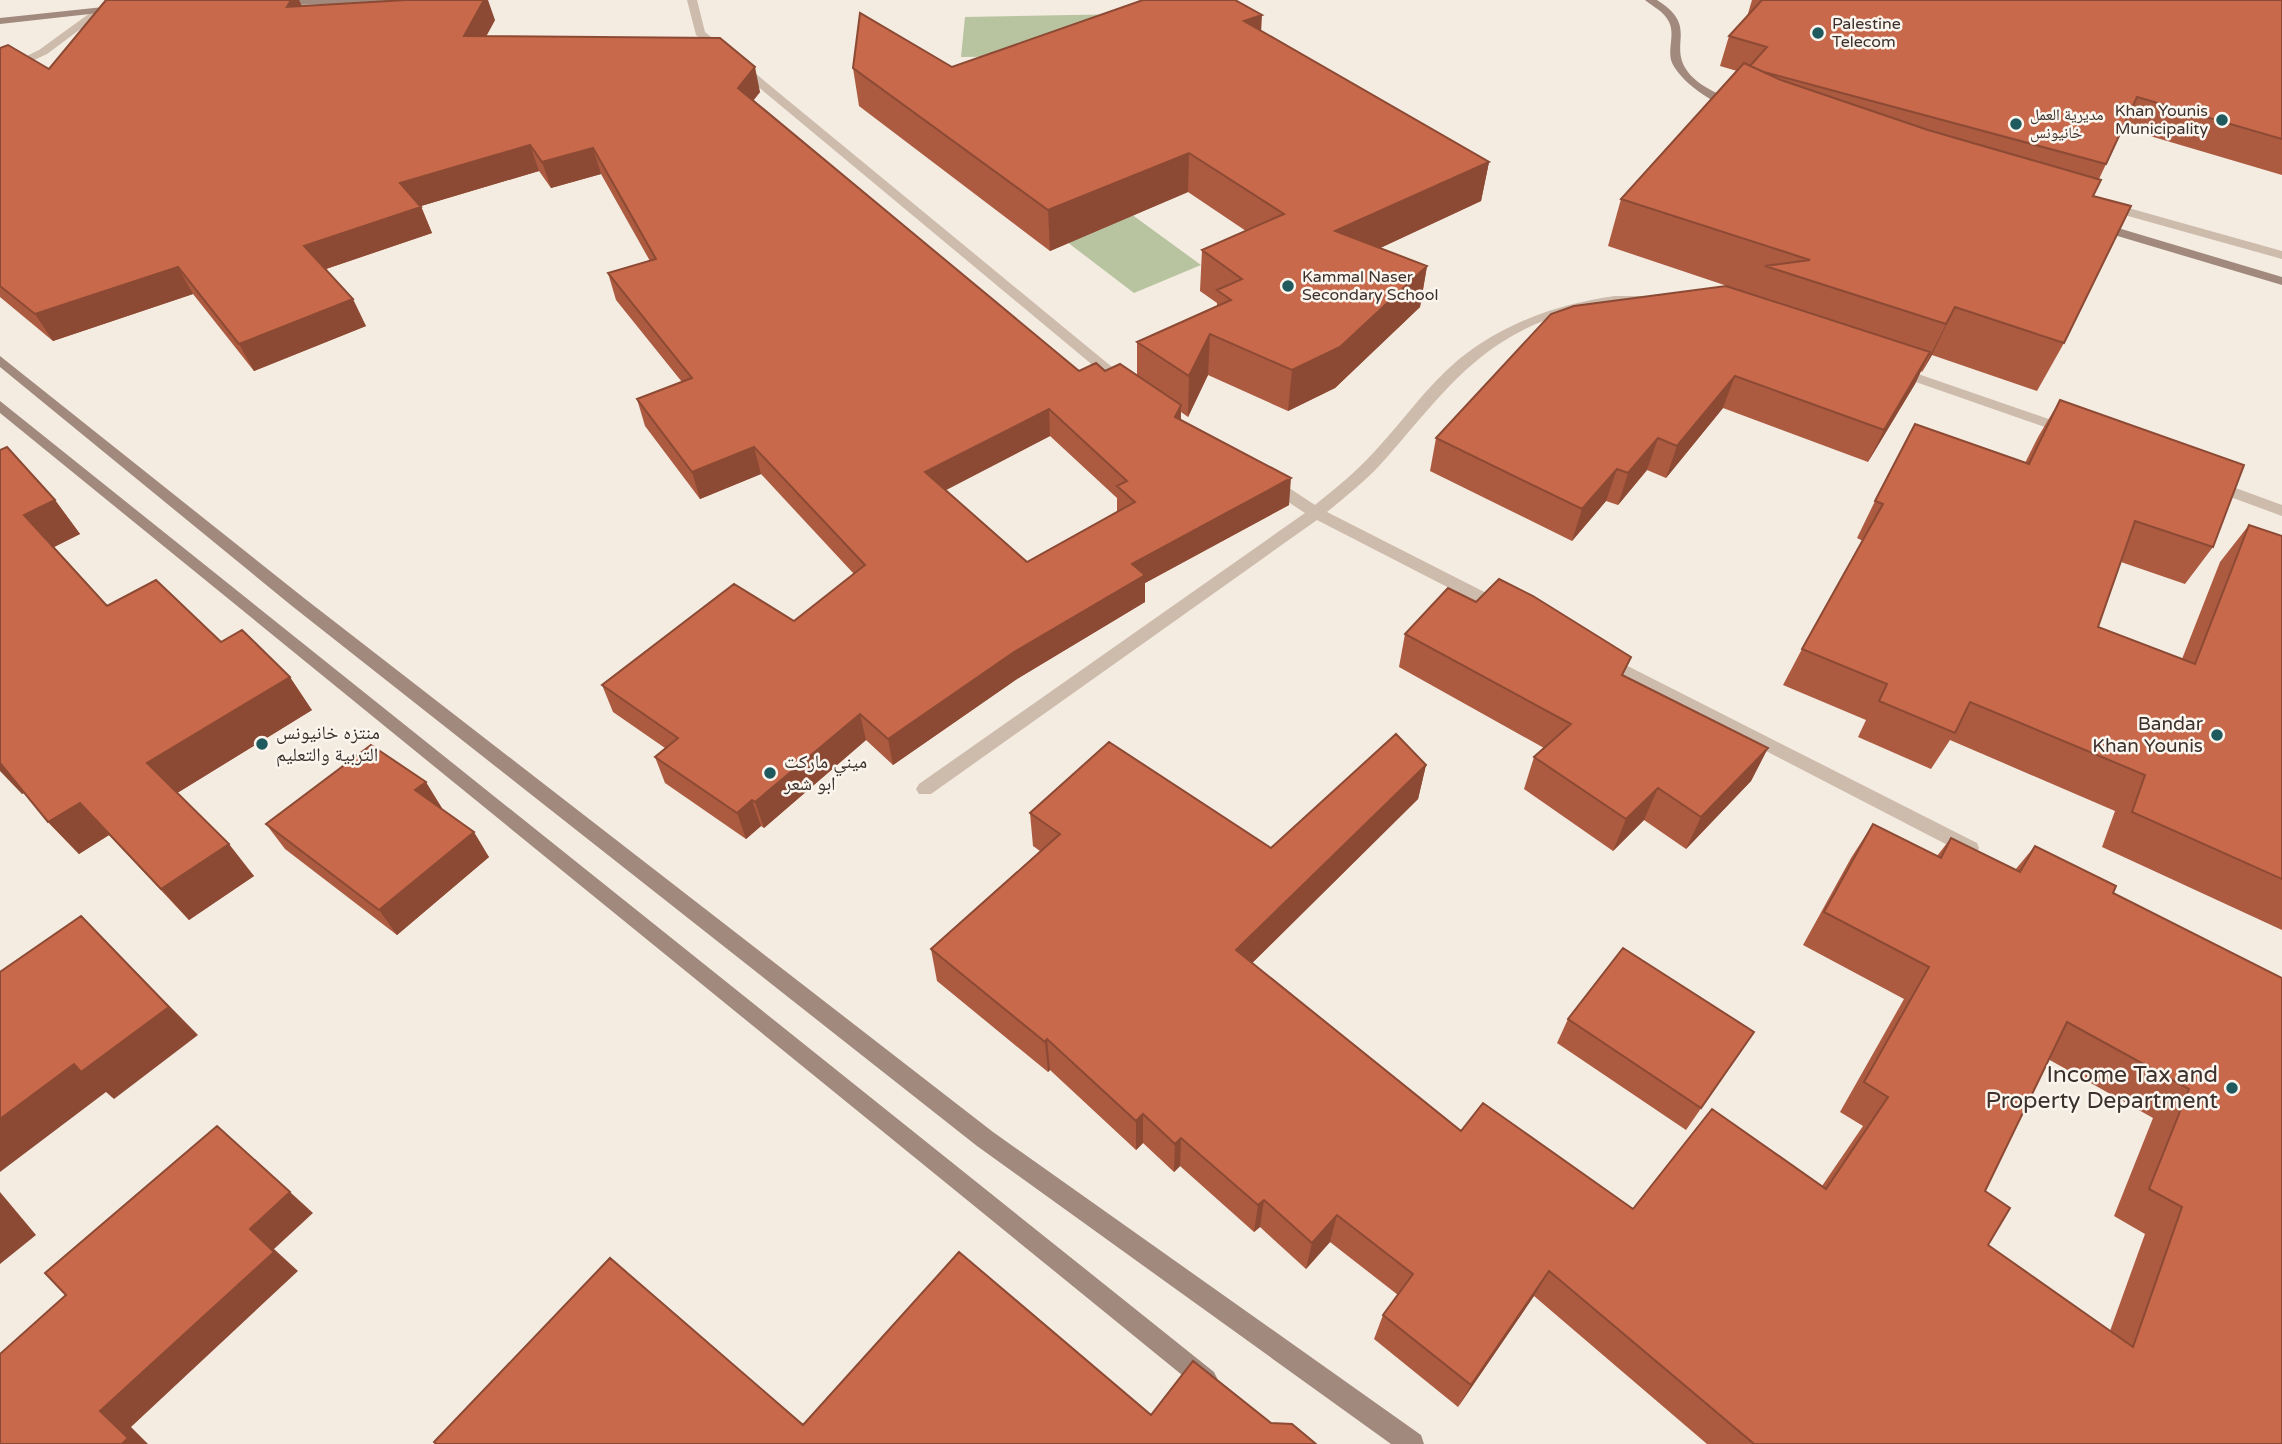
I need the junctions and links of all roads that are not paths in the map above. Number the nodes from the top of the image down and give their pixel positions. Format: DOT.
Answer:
graph roads {
  1 [pos="692,0"];
  2 [pos="1650,0"];
  3 [pos="412,1"];
  4 [pos="260,4"];
  5 [pos="130,8"];
  6 [pos="101,10"];
  7 [pos="0,21"];
  8 [pos="0,74"];
  9 [pos="1718,96"];
  10 [pos="1746,108"];
  11 [pos="2098,204"];
  12 [pos="2080,220"];
  13 [pos="2282,255"];
  14 [pos="2282,281"];
  15 [pos="1661,301"];
  16 [pos="0,360"];
  17 [pos="1874,363"];
  18 [pos="1136,391"];
  19 [pos="0,406"];
  20 [pos="2081,435"];
  21 [pos="1260,475"];
  22 [pos="2195,478"];
  23 [pos="2282,511"];
  24 [pos="1316,513"];
  25 [pos="1514,615"];
  26 [pos="1589,653"];
  27 [pos="925,789"];
  28 [pos="1985,856"];
  29 [pos="1221,1392"];
  30 [pos="1412,1444"];
  1 -- 18 [label="lane"];
  2 -- 9 [label="main road"];
  3 -- 4 [label="main road"];
  5 -- 6 [label="main road"];
  6 -- 7 [label="main road"];
  6 -- 8 [label="lane"];
  9 -- 10 [label="lane"];
  11 -- 13 [label="lane"];
  12 -- 14 [label="main road"];
  15 -- 24 [label="lane"];
  16 -- 30 [label="main road"];
  17 -- 20 [label="lane"];
  19 -- 29 [label="main road"];
  21 -- 24 [label="lane"];
  22 -- 23 [label="lane"];
  24 -- 25 [label="lane"];
  24 -- 27 [label="lane"];
  26 -- 28 [label="lane"];
}
